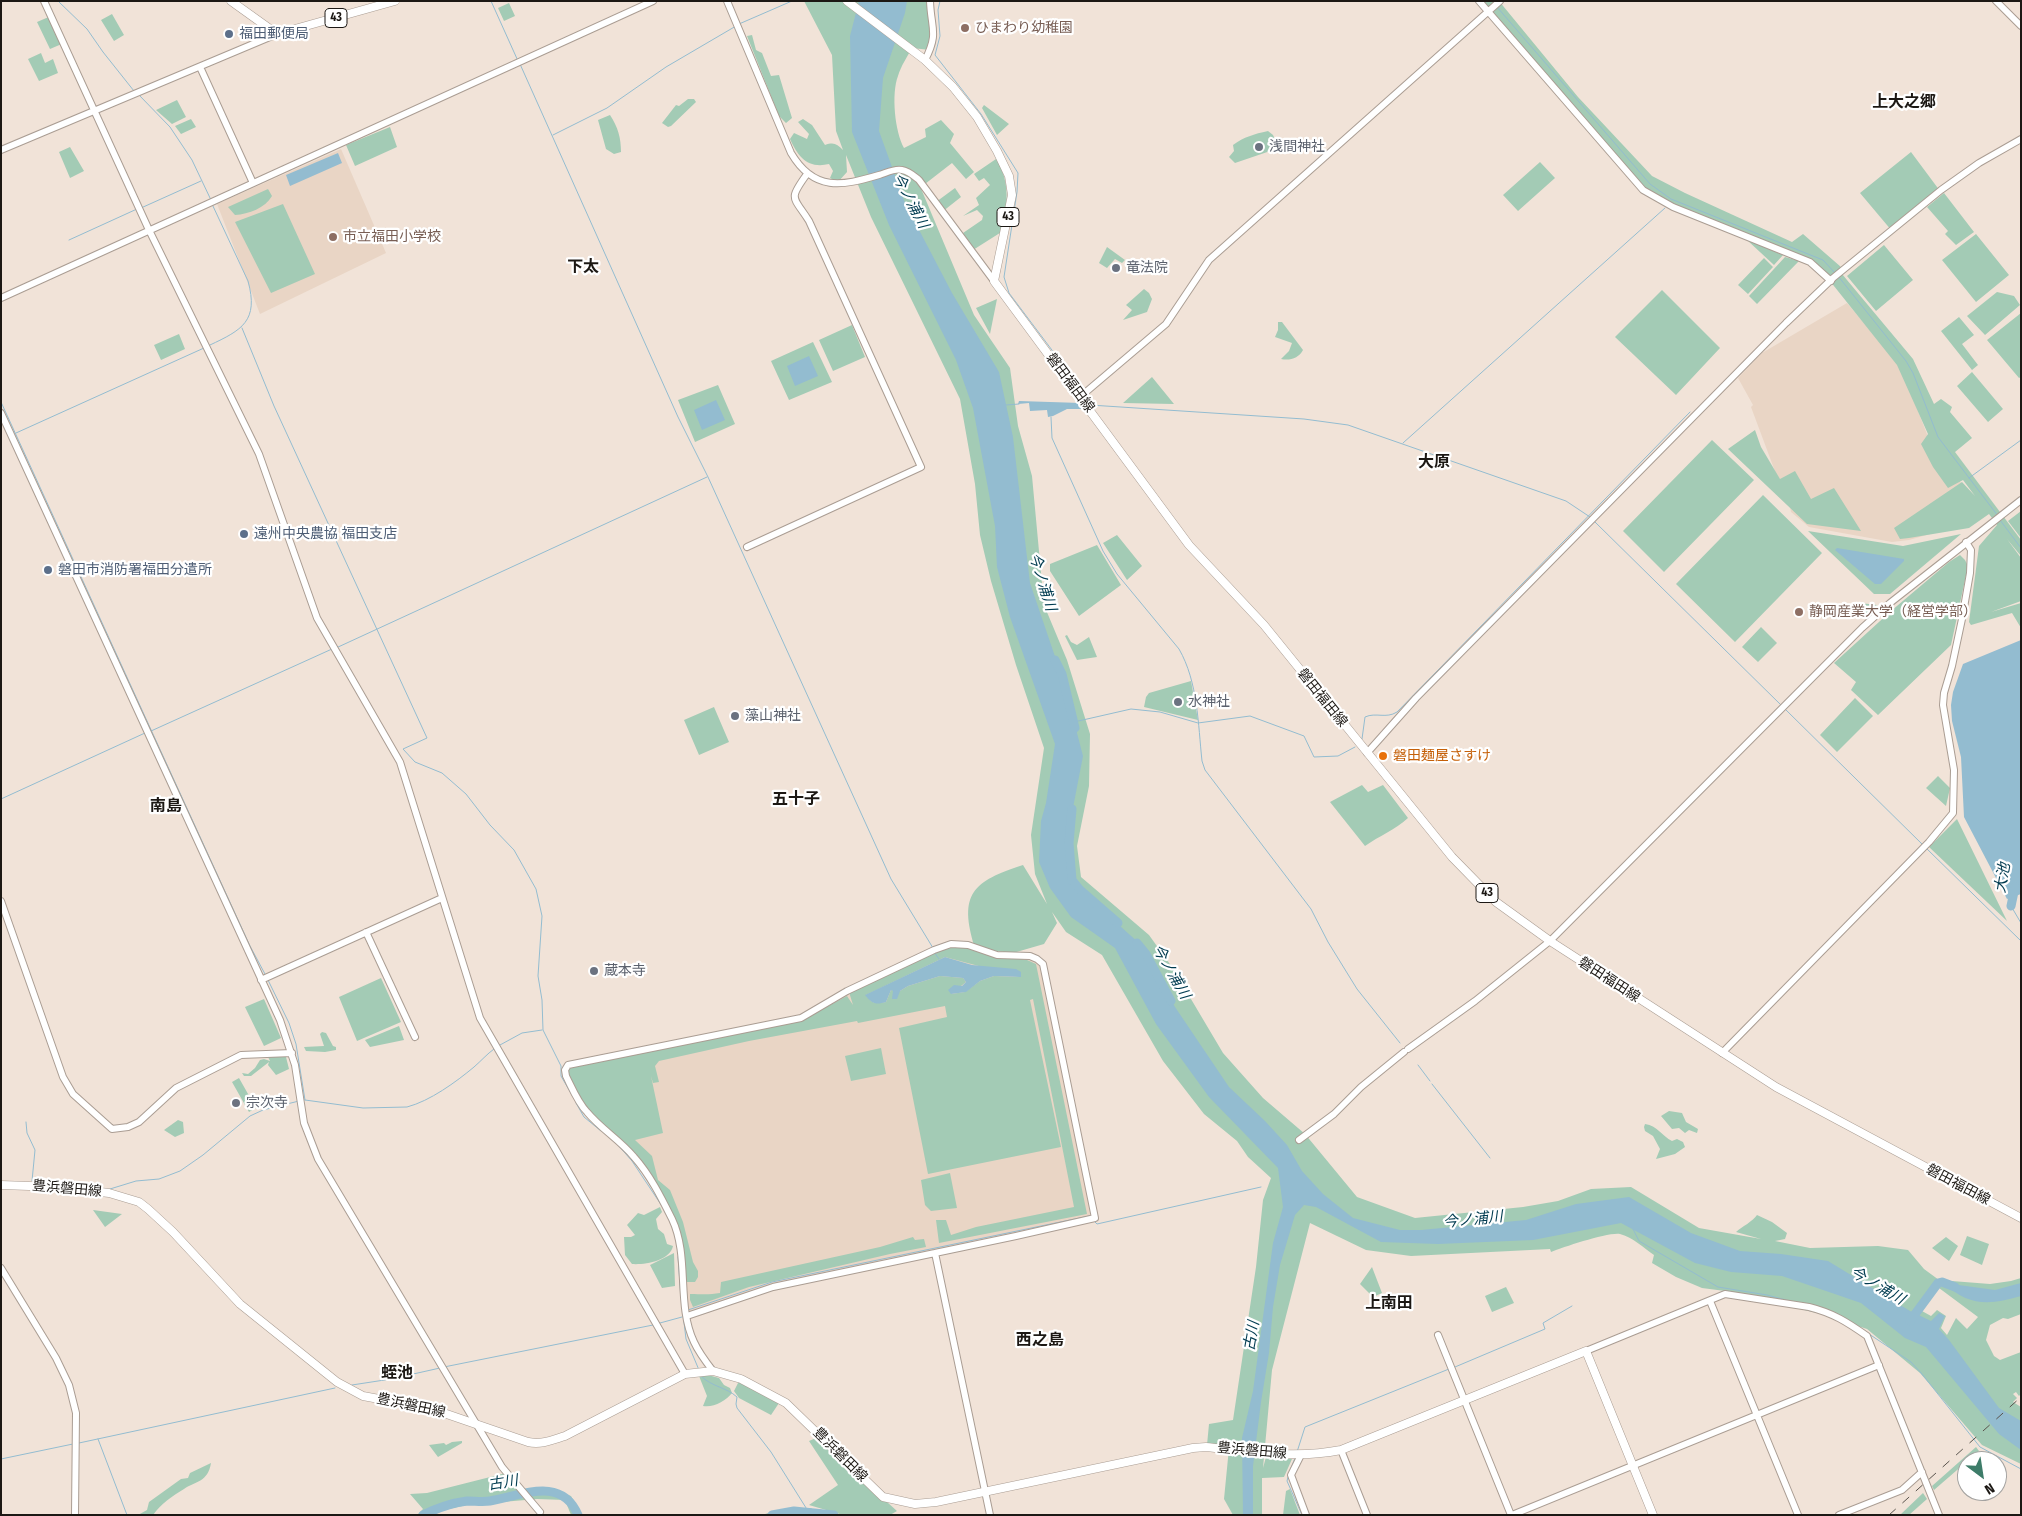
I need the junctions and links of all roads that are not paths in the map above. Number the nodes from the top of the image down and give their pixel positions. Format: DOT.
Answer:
graph roads {
  1 [pos="44,1"];
  2 [pos="231,1"];
  3 [pos="395,1"];
  4 [pos="653,1"];
  5 [pos="727,1"];
  6 [pos="847,1"];
  7 [pos="930,1"];
  8 [pos="1479,1"];
  9 [pos="1500,1"];
  10 [pos="1996,1"];
  11 [pos="1488,12"];
  12 [pos="2021,26"];
  13 [pos="277,34"];
  14 [pos="925,60"];
  15 [pos="200,67"];
  16 [pos="94,111"];
  17 [pos="2021,139"];
  18 [pos="1,150"];
  19 [pos="807,174"];
  20 [pos="253,183"];
  21 [pos="150,230"];
  22 [pos="1832,280"];
  23 [pos="994,281"];
  24 [pos="1,298"];
  25 [pos="1085,403"];
  26 [pos="1,413"];
  27 [pos="2021,500"];
  28 [pos="1966,542"];
  29 [pos="747,547"];
  30 [pos="1367,753"];
  31 [pos="442,898"];
  32 [pos="1,901"];
  33 [pos="366,932"];
  34 [pos="1550,941"];
  35 [pos="261,980"];
  36 [pos="414,1037"];
  37 [pos="292,1053"];
  38 [pos="1722,1053"];
  39 [pos="1299,1140"];
  40 [pos="1,1185"];
  41 [pos="2021,1218"];
  42 [pos="935,1253"];
  43 [pos="1,1268"];
  44 [pos="1710,1301"];
  45 [pos="687,1316"];
  46 [pos="1438,1335"];
  47 [pos="1586,1351"];
  48 [pos="1879,1365"];
  49 [pos="713,1371"];
  50 [pos="685,1374"];
  51 [pos="1464,1401"];
  52 [pos="1757,1416"];
  53 [pos="478,1425"];
  54 [pos="1341,1450"];
  55 [pos="1297,1455"];
  56 [pos="1634,1466"];
  57 [pos="1922,1472"];
  58 [pos="984,1492"];
  59 [pos="540,1512"];
  60 [pos="75,1515"];
  61 [pos="990,1515"];
  62 [pos="1306,1515"];
  63 [pos="1367,1515"];
  64 [pos="1511,1515"];
  65 [pos="1653,1515"];
  66 [pos="1798,1515"];
  67 [pos="1839,1515"];
  68 [pos="1940,1515"];
  1 -- 16 [label="street"];
  2 -- 13 [label="main road"];
  3 -- 13 [label="main road, 43"];
  4 -- 20 [label="street"];
  5 -- 19 [label="street"];
  6 -- 14 [label="main road, 43"];
  7 -- 14 [label="street"];
  8 -- 11 [label="street"];
  9 -- 11 [label="street"];
  10 -- 12 [label="street"];
  11 -- 22 [label="street"];
  11 -- 25 [label="street"];
  13 -- 15 [label="street"];
  14 -- 23 [label="main road, 43"];
  15 -- 16 [label="street"];
  15 -- 20 [label="street"];
  16 -- 18 [label="street"];
  16 -- 21 [label="street"];
  17 -- 22 [label="street"];
  19 -- 23 [label="street"];
  19 -- 29 [label="street"];
  20 -- 21 [label="street"];
  21 -- 24 [label="street"];
  21 -- 31 [label="street"];
  22 -- 30 [label="street"];
  23 -- 25 [label="main road, 磐田福田線 / 43"];
  25 -- 30 [label="main road, 磐田福田線 / 43"];
  26 -- 35 [label="street"];
  27 -- 28 [label="street"];
  28 -- 34 [label="street"];
  28 -- 38 [label="street"];
  30 -- 34 [label="main road, 磐田福田線 / 43"];
  31 -- 33 [label="street"];
  31 -- 50 [label="street"];
  32 -- 37 [label="street"];
  33 -- 35 [label="street"];
  33 -- 36 [label="street"];
  34 -- 38 [label="main road, 磐田福田線 / 43"];
  34 -- 39 [label="street"];
  35 -- 37 [label="street"];
  37 -- 53 [label="street"];
  38 -- 41 [label="main road, 磐田福田線 / 43"];
  40 -- 53 [label="main road, 豊浜磐田線"];
  42 -- 45 [label="street"];
  42 -- 45 [label="street"];
  42 -- 58 [label="street"];
  43 -- 60 [label="street"];
  44 -- 47 [label="street"];
  44 -- 48 [label="street"];
  44 -- 52 [label="street"];
  45 -- 49 [label="street"];
  46 -- 51 [label="street"];
  47 -- 51 [label="main road, 豊浜磐田線"];
  47 -- 56 [label="main road"];
  48 -- 52 [label="street"];
  48 -- 57 [label="street"];
  49 -- 50 [label="main road, 豊浜磐田線"];
  49 -- 58 [label="main road, 豊浜磐田線"];
  50 -- 53 [label="main road, 豊浜磐田線"];
  51 -- 54 [label="main road, 豊浜磐田線"];
  51 -- 64 [label="street"];
  52 -- 56 [label="street"];
  52 -- 66 [label="street"];
  53 -- 59 [label="street"];
  54 -- 55 [label="main road, 豊浜磐田線"];
  54 -- 63 [label="street"];
  55 -- 58 [label="main road, 豊浜磐田線"];
  55 -- 62 [label="street"];
  56 -- 64 [label="street"];
  56 -- 65 [label="main road"];
  57 -- 67 [label="street"];
  57 -- 68 [label="street"];
  58 -- 61 [label="street"];
}
